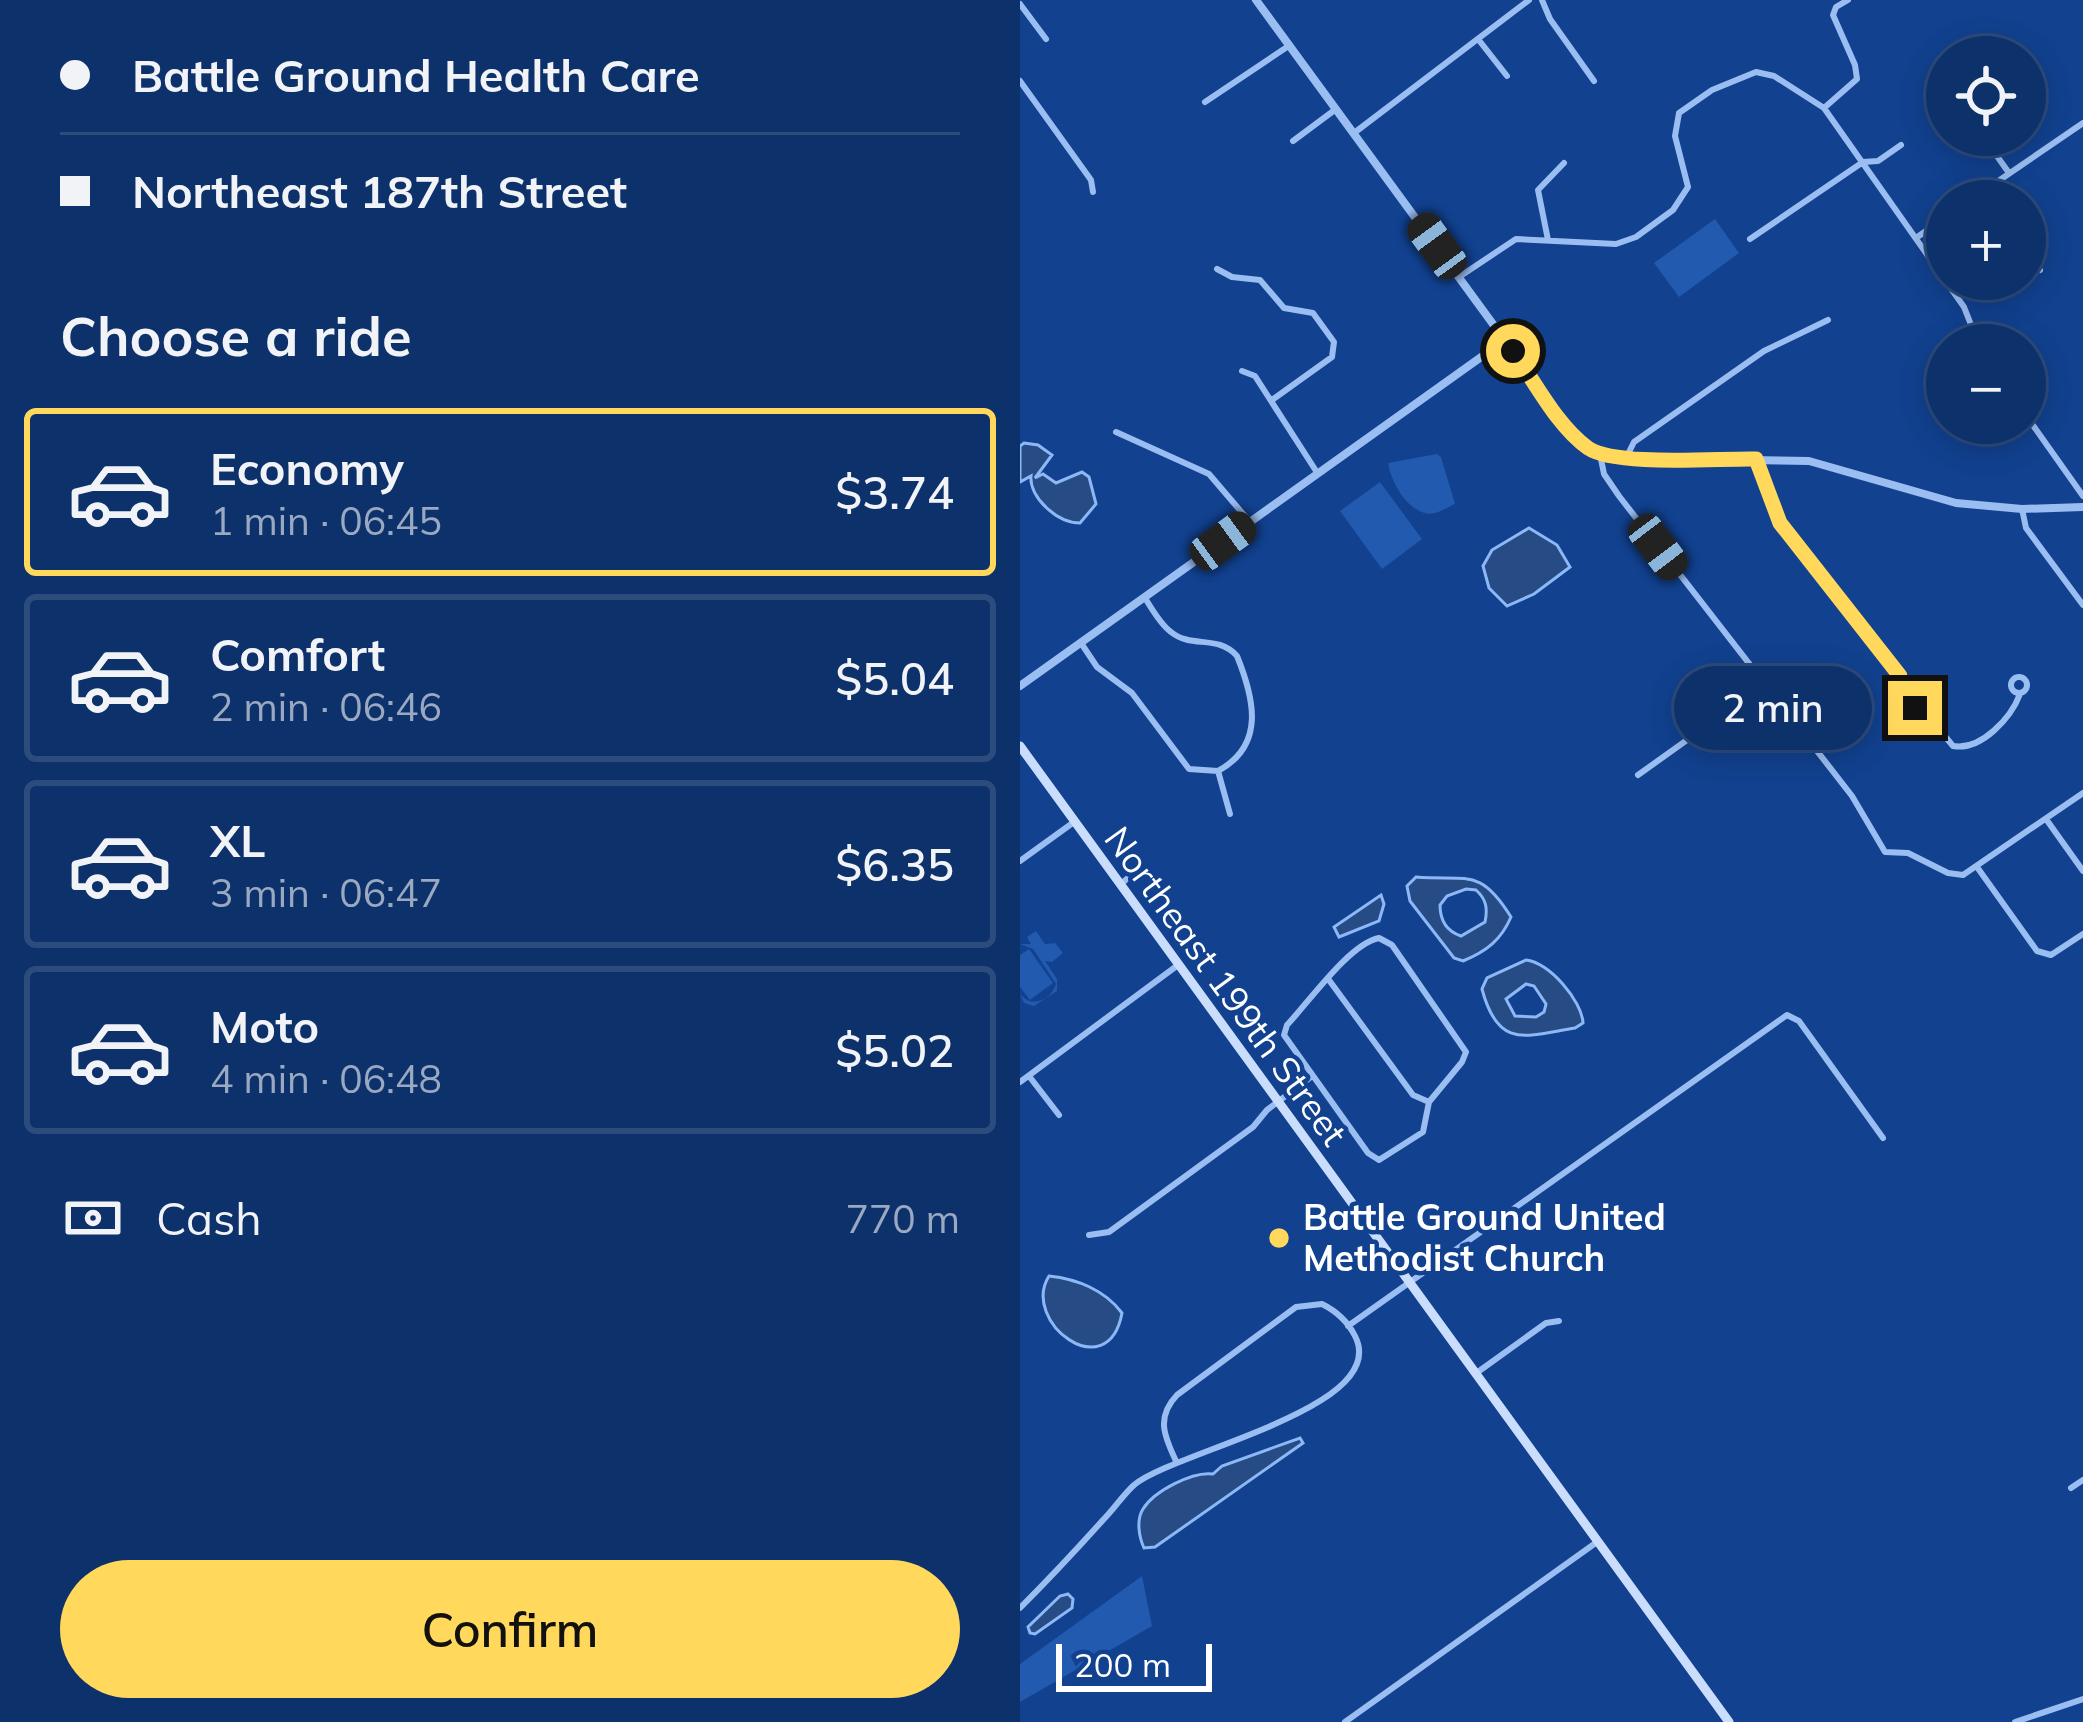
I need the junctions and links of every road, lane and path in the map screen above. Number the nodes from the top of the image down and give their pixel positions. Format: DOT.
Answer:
graph roads {
  1 [pos="1033,0"];
  2 [pos="1529,0"];
  3 [pos="1542,0"];
  4 [pos="1848,0"];
  5 [pos="1263,2"];
  6 [pos="1021,7"];
  7 [pos="1046,39"];
  8 [pos="1478,39"];
  9 [pos="1290,45"];
  10 [pos="1507,76"];
  11 [pos="1020,81"];
  12 [pos="1594,81"];
  13 [pos="1205,103"];
  14 [pos="1824,108"];
  15 [pos="1336,109"];
  16 [pos="2083,123"];
  17 [pos="1354,133"];
  18 [pos="1293,141"];
  19 [pos="1901,145"];
  20 [pos="1997,156"];
  21 [pos="1863,162"];
  22 [pos="1564,163"];
  23 [pos="2009,173"];
  24 [pos="1999,180"];
  25 [pos="1093,192"];
  26 [pos="1926,231"];
  27 [pos="1916,238"];
  28 [pos="1750,239"];
  29 [pos="1548,240"];
  30 [pos="1216,269"];
  31 [pos="1460,277"];
  32 [pos="1828,320"];
  33 [pos="1970,324"];
  34 [pos="1505,340"];
  35 [pos="1242,371"];
  36 [pos="1272,400"];
  37 [pos="1116,432"];
  38 [pos="2046,444"];
  39 [pos="1600,454"];
  40 [pos="1626,458"];
  41 [pos="1756,459"];
  42 [pos="1318,473"];
  43 [pos="2083,496"];
  44 [pos="2083,507"];
  45 [pos="2022,509"];
  46 [pos="1250,522"];
  47 [pos="1144,597"];
  48 [pos="2083,605"];
  49 [pos="1081,643"];
  50 [pos="1764,685"];
  51 [pos="1020,686"];
  52 [pos="2020,694"];
  53 [pos="1020,746"];
  54 [pos="1218,772"];
  55 [pos="1638,775"];
  56 [pos="2083,793"];
  57 [pos="1230,814"];
  58 [pos="2046,819"];
  59 [pos="1074,822"];
  60 [pos="1020,861"];
  61 [pos="1139,868"];
  62 [pos="1975,869"];
  63 [pos="2083,871"];
  64 [pos="1120,885"];
  65 [pos="2083,934"];
  66 [pos="1178,965"];
  67 [pos="1329,980"];
  68 [pos="1029,1076"];
  69 [pos="1312,1076"];
  70 [pos="1020,1082"];
  71 [pos="1278,1102"];
  72 [pos="1429,1102"];
  73 [pos="1059,1115"];
  74 [pos="1883,1138"];
  75 [pos="1089,1235"];
  76 [pos="1409,1282"];
  77 [pos="1559,1321"];
  78 [pos="1348,1326"];
  79 [pos="1475,1374"];
  80 [pos="1176,1461"];
  81 [pos="2083,1480"];
  82 [pos="2071,1488"];
  83 [pos="1597,1542"];
  84 [pos="1020,1608"];
  85 [pos="2083,1699"];
  86 [pos="1345,1722"];
  87 [pos="1729,1722"];
  88 [pos="2015,1722"];
  1 -- 6 [label="street"];
  2 -- 8 [label="street"];
  3 -- 12 [label="street"];
  4 -- 14 [label="street"];
  5 -- 9 [label="street"];
  6 -- 7 [label="street"];
  8 -- 10 [label="street"];
  8 -- 17 [label="street"];
  9 -- 13 [label="street"];
  9 -- 15 [label="street"];
  11 -- 25 [label="street"];
  14 -- 21 [label="street"];
  14 -- 29 [label="street"];
  15 -- 17 [label="street"];
  15 -- 18 [label="street"];
  16 -- 23 [label="street"];
  17 -- 31 [label="street"];
  19 -- 21 [label="street"];
  20 -- 23 [label="street"];
  21 -- 27 [label="street"];
  21 -- 28 [label="street"];
  22 -- 29 [label="street"];
  23 -- 24 [label="street"];
  26 -- 27 [label="street"];
  27 -- 33 [label="street"];
  29 -- 31 [label="street"];
  30 -- 36 [label="street"];
  31 -- 34 [label="street"];
  32 -- 40 [label="street"];
  34 -- 39 [label="street"];
  34 -- 42 [label="street"];
  35 -- 36 [label="street"];
  36 -- 42 [label="street"];
  37 -- 46 [label="street"];
  38 -- 43 [label="street"];
  39 -- 40 [label="street"];
  39 -- 50 [label="street"];
  40 -- 41 [label="street"];
  41 -- 45 [label="street"];
  41 -- 52 [label="street"];
  42 -- 46 [label="street"];
  44 -- 45 [label="street"];
  45 -- 48 [label="street"];
  46 -- 47 [label="street"];
  47 -- 49 [label="street"];
  47 -- 54 [label="street"];
  49 -- 51 [label="street"];
  49 -- 54 [label="street"];
  50 -- 55 [label="street"];
  50 -- 62 [label="street"];
  53 -- 59 [label="main road, Northeast 199th Street"];
  54 -- 57 [label="street"];
  56 -- 58 [label="street"];
  58 -- 62 [label="street"];
  58 -- 63 [label="street"];
  59 -- 60 [label="street"];
  59 -- 64 [label="main road, Northeast 199th Street"];
  61 -- 64 [label="street"];
  62 -- 65 [label="street"];
  64 -- 66 [label="main road, Northeast 199th Street"];
  66 -- 68 [label="street"];
  66 -- 71 [label="main road, Northeast 199th Street"];
  67 -- 69 [label="street"];
  67 -- 72 [label="street"];
  67 -- 72 [label="street"];
  68 -- 70 [label="street"];
  68 -- 73 [label="street"];
  69 -- 71 [label="street"];
  69 -- 72 [label="street"];
  71 -- 75 [label="street"];
  71 -- 76 [label="main road, Northeast 199th Street"];
  74 -- 76 [label="street"];
  76 -- 78 [label="street"];
  76 -- 79 [label="main road, Northeast 199th Street"];
  77 -- 79 [label="street"];
  78 -- 80 [label="street"];
  78 -- 80 [label="street"];
  79 -- 83 [label="main road, Northeast 199th Street"];
  80 -- 84 [label="street"];
  81 -- 82 [label="street"];
  83 -- 86 [label="street"];
  83 -- 87 [label="main road, Northeast 199th Street"];
  85 -- 88 [label="street"];
}
